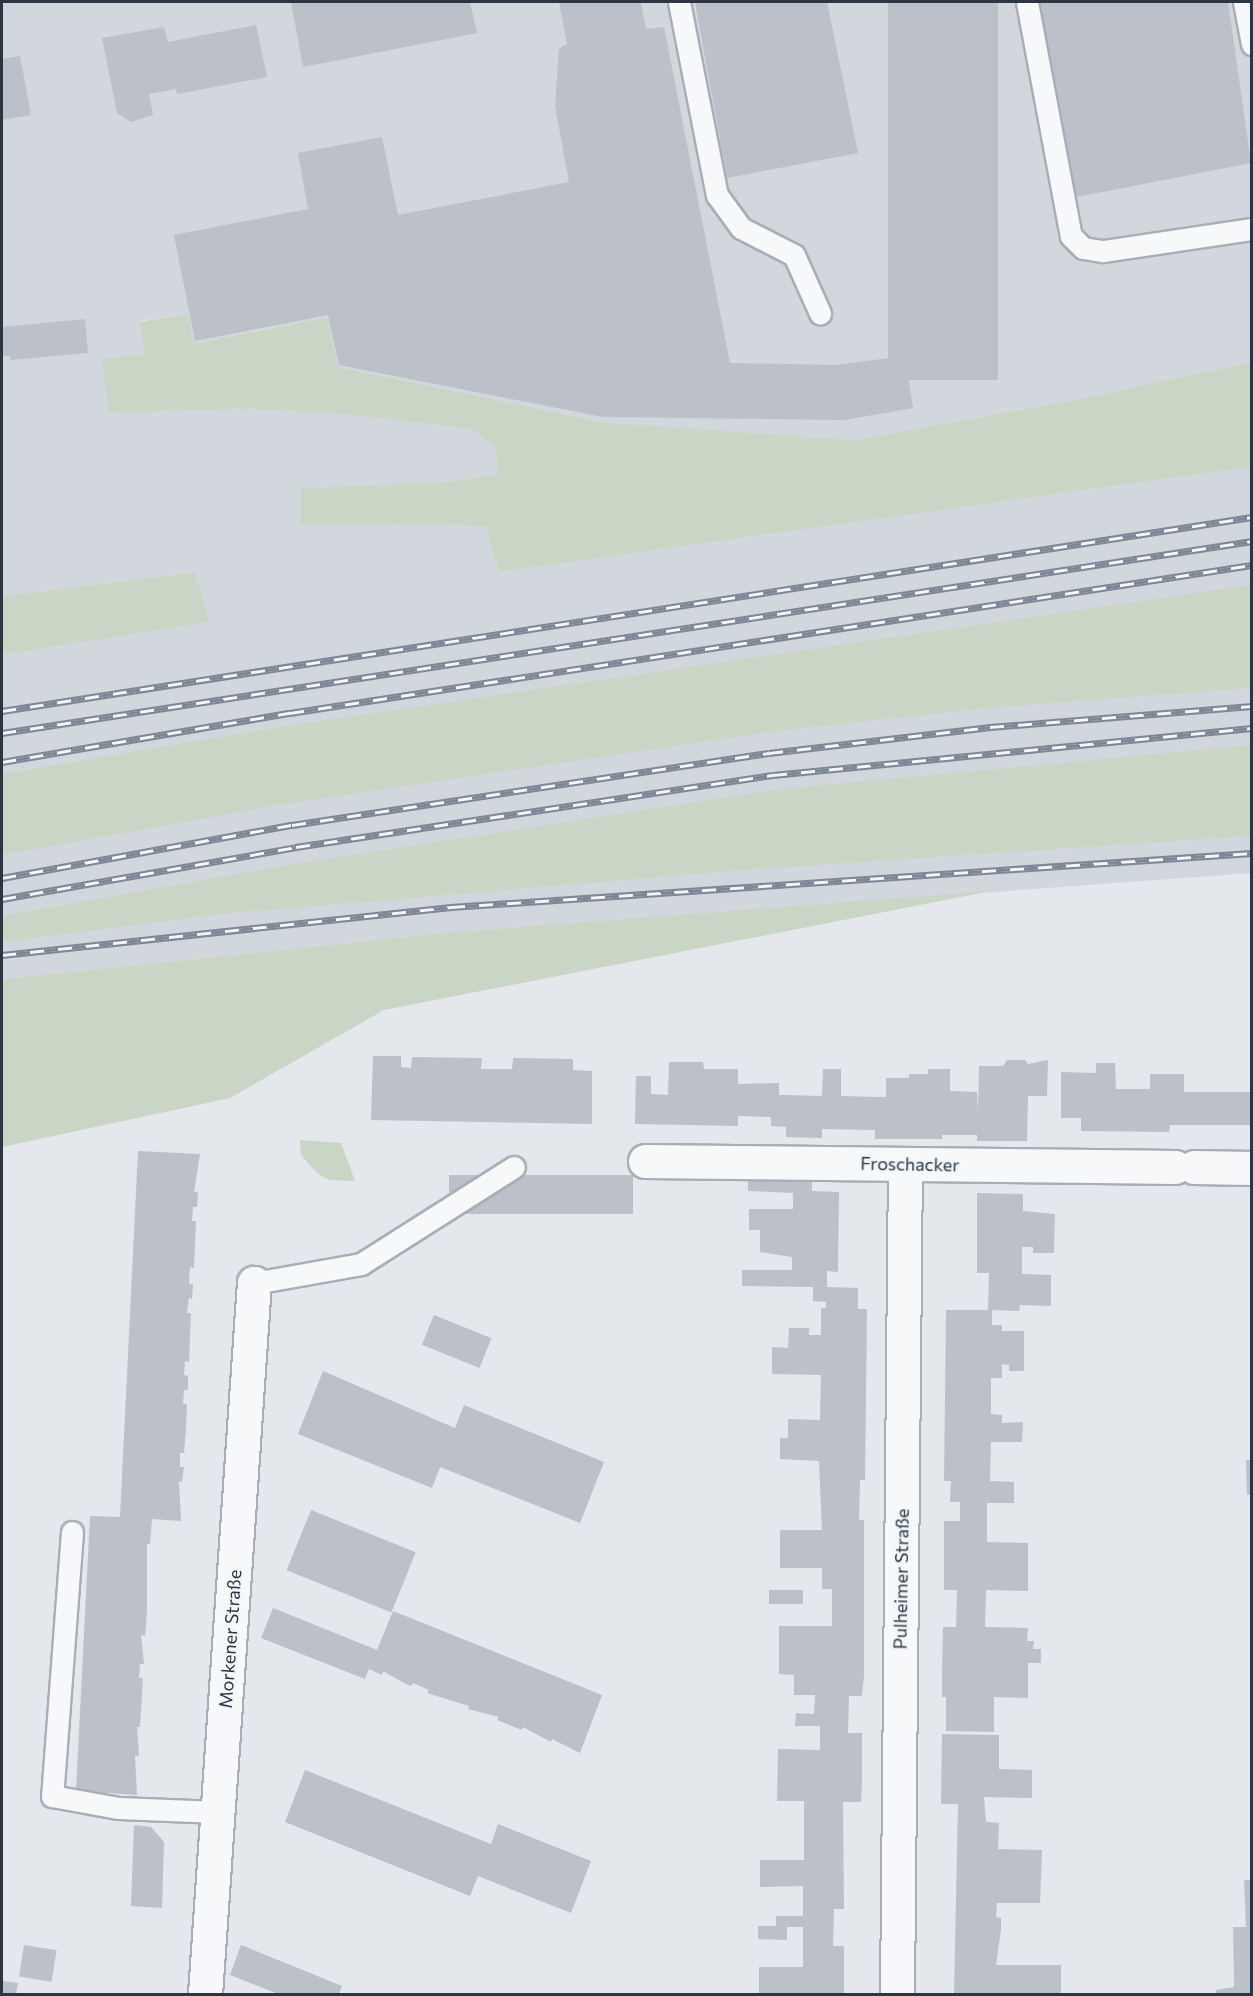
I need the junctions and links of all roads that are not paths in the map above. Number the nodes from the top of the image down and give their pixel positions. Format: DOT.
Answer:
graph roads {
  1 [pos="679,2"];
  2 [pos="1027,2"];
  3 [pos="1244,2"];
  4 [pos="1251,44"];
  5 [pos="1251,229"];
  6 [pos="820,313"];
  7 [pos="645,1161"];
  8 [pos="906,1164"];
  9 [pos="514,1167"];
  10 [pos="1251,1168"];
  11 [pos="254,1282"];
  12 [pos="72,1532"];
  13 [pos="218,1812"];
  14 [pos="205,1995"];
  15 [pos="897,1995"];
  1 -- 6 [label="lane"];
  2 -- 5 [label="lane"];
  3 -- 4 [label="lane"];
  7 -- 8 [label="street, Froschacker"];
  8 -- 10 [label="street, Froschacker"];
  8 -- 15 [label="street, Pulheimer Straße"];
  9 -- 11 [label="lane"];
  11 -- 13 [label="street, Morkener Straße"];
  12 -- 13 [label="lane"];
  13 -- 14 [label="street, Morkener Straße"];
}
